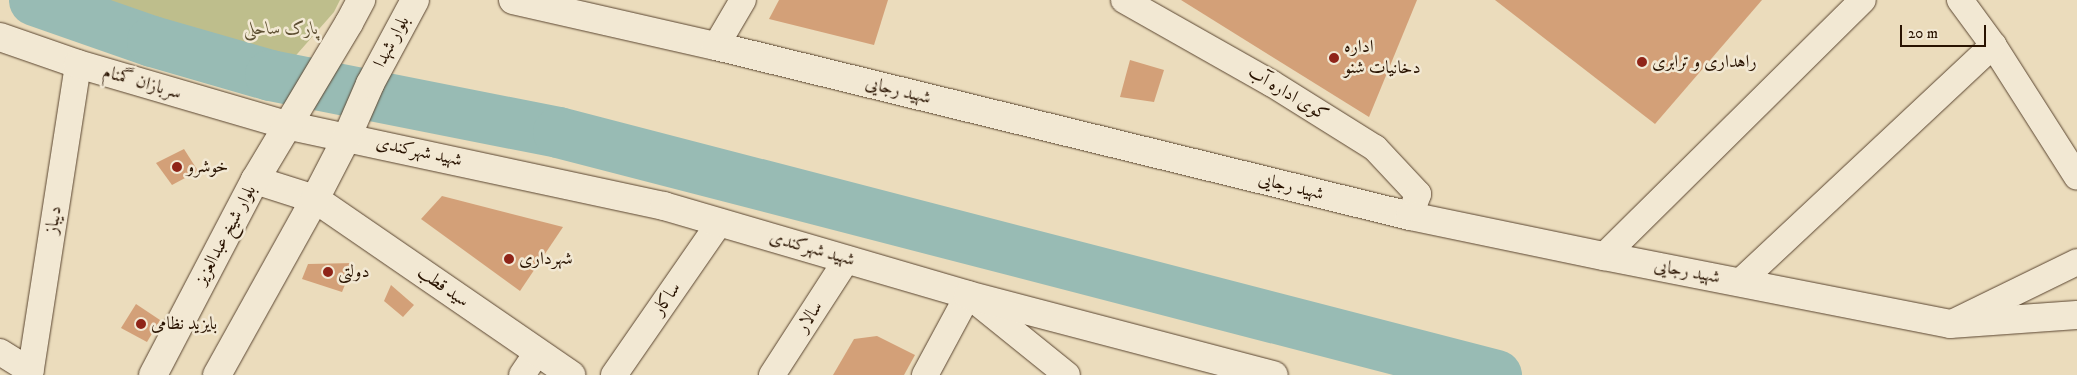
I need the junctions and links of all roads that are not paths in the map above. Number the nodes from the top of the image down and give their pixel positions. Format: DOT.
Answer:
graph roads {
  1 [pos="415,0"];
  2 [pos="512,0"];
  3 [pos="744,0"];
  4 [pos="1124,0"];
  5 [pos="1863,0"];
  6 [pos="1960,0"];
  7 [pos="355,11"];
  8 [pos="0,37"];
  9 [pos="1993,45"];
  10 [pos="716,46"];
  11 [pos="78,64"];
  12 [pos="286,125"];
  13 [pos="351,127"];
  14 [pos="2077,177"];
  15 [pos="255,180"];
  16 [pos="315,199"];
  17 [pos="1410,216"];
  18 [pos="720,222"];
  19 [pos="1604,256"];
  20 [pos="847,260"];
  21 [pos="2077,262"];
  22 [pos="1740,282"];
  23 [pos="968,295"];
  24 [pos="2077,315"];
  25 [pos="1950,324"];
  26 [pos="0,352"];
  27 [pos="537,353"];
  28 [pos="30,373"];
  29 [pos="153,375"];
  30 [pos="217,375"];
  31 [pos="522,375"];
  32 [pos="571,375"];
  33 [pos="614,375"];
  34 [pos="772,375"];
  35 [pos="925,375"];
  36 [pos="1067,375"];
  37 [pos="1274,375"];
  1 -- 13 [label="street, بلوار شهدا"];
  2 -- 10 [label="street, شهید رجایی"];
  3 -- 10 [label="street"];
  4 -- 17 [label="street, کوی اداره آب"];
  5 -- 19 [label="street"];
  6 -- 9 [label="street"];
  7 -- 12 [label="street, بلوار شیخ عبدالعزیز"];
  8 -- 11 [label="street, سربازان گمنام"];
  9 -- 14 [label="street"];
  9 -- 22 [label="street"];
  10 -- 17 [label="street, شهید رجایی"];
  11 -- 12 [label="street, سربازان گمنام"];
  11 -- 28 [label="street, دیباز"];
  12 -- 13 [label="street, سربازان گمنام"];
  12 -- 15 [label="street, بلوار شیخ عبدالعزیز"];
  13 -- 16 [label="street"];
  13 -- 18 [label="street, شهید شهرکندی"];
  15 -- 16 [label="street, سید قطب"];
  15 -- 29 [label="street, بلوار شیخ عبدالعزیز"];
  16 -- 27 [label="street, سید قطب"];
  16 -- 30 [label="street"];
  17 -- 19 [label="street, شهید رجایی"];
  18 -- 20 [label="street, شهید شهرکندی"];
  18 -- 33 [label="street, ساکار"];
  19 -- 22 [label="street, شهید رجایی"];
  20 -- 23 [label="street, شهید شهرکندی"];
  20 -- 34 [label="street, سالار"];
  21 -- 25 [label="street"];
  22 -- 25 [label="street, شهید رجایی"];
  23 -- 35 [label="street"];
  23 -- 36 [label="street"];
  23 -- 37 [label="street, شهید شهرکندی"];
  24 -- 25 [label="street, شهید رجایی"];
  26 -- 28 [label="street"];
  27 -- 31 [label="street"];
  27 -- 32 [label="street, سید قطب"];
}
